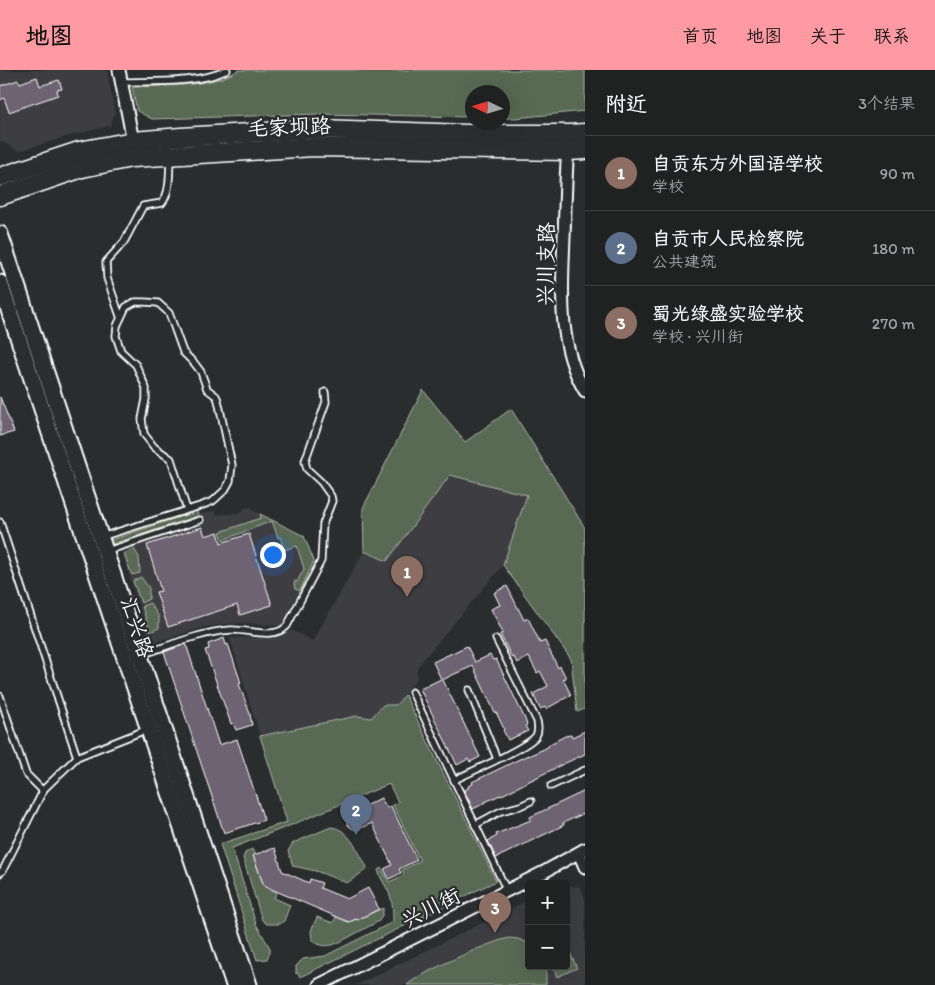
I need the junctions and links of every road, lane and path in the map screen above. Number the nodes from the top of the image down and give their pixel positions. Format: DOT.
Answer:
graph roads {
  1 [pos="119,70"];
  2 [pos="227,70"];
  3 [pos="121,82"];
  4 [pos="133,142"];
  5 [pos="577,142"];
  6 [pos="170,155"];
  7 [pos="0,177"];
  8 [pos="0,196"];
  9 [pos="0,234"];
  10 [pos="0,283"];
  11 [pos="120,316"];
  12 [pos="585,391"];
  13 [pos="325,392"];
  14 [pos="187,510"];
  15 [pos="200,520"];
  16 [pos="0,522"];
  17 [pos="96,547"];
  18 [pos="496,639"];
  19 [pos="133,658"];
  20 [pos="469,690"];
  21 [pos="412,692"];
  22 [pos="0,696"];
  23 [pos="148,729"];
  24 [pos="77,758"];
  25 [pos="497,759"];
  26 [pos="585,770"];
  27 [pos="454,780"];
  28 [pos="551,786"];
  29 [pos="43,791"];
  30 [pos="531,801"];
  31 [pos="476,825"];
  32 [pos="582,851"];
  33 [pos="585,867"];
  34 [pos="0,873"];
  35 [pos="507,891"];
  36 [pos="234,985"];
  37 [pos="249,985"];
  38 [pos="319,985"];
  1 -- 3 [label="street"];
  2 -- 3 [label="lane"];
  3 -- 4 [label="street"];
  4 -- 5 [label="main road, 毛家坝路"];
  4 -- 7 [label="main road, 毛家坝路"];
  5 -- 6 [label="main road, 毛家坝路"];
  5 -- 12 [label="street, 兴川支路"];
  6 -- 8 [label="main road, 毛家坝路"];
  6 -- 11 [label="lane"];
  9 -- 17 [label="main road"];
  10 -- 17 [label="main road, 汇兴路"];
  11 -- 14 [label="lane"];
  11 -- 14 [label="lane"];
  13 -- 19 [label="lane"];
  14 -- 17 [label="lane"];
  15 -- 17 [label="lane"];
  16 -- 24 [label="lane"];
  17 -- 19 [label="main road, 汇兴路"];
  18 -- 25 [label="lane"];
  19 -- 23 [label="main road, 汇兴路"];
  19 -- 37 [label="main road"];
  20 -- 25 [label="lane"];
  21 -- 27 [label="lane"];
  22 -- 29 [label="lane"];
  23 -- 24 [label="lane"];
  23 -- 36 [label="main road, 汇兴路"];
  24 -- 29 [label="lane"];
  25 -- 27 [label="lane"];
  26 -- 28 [label="lane"];
  27 -- 31 [label="lane"];
  29 -- 34 [label="lane"];
  30 -- 31 [label="lane"];
  31 -- 35 [label="lane"];
  32 -- 33 [label="street"];
  32 -- 35 [label="street, 兴川街"];
  35 -- 38 [label="street, 兴川街"];
}
